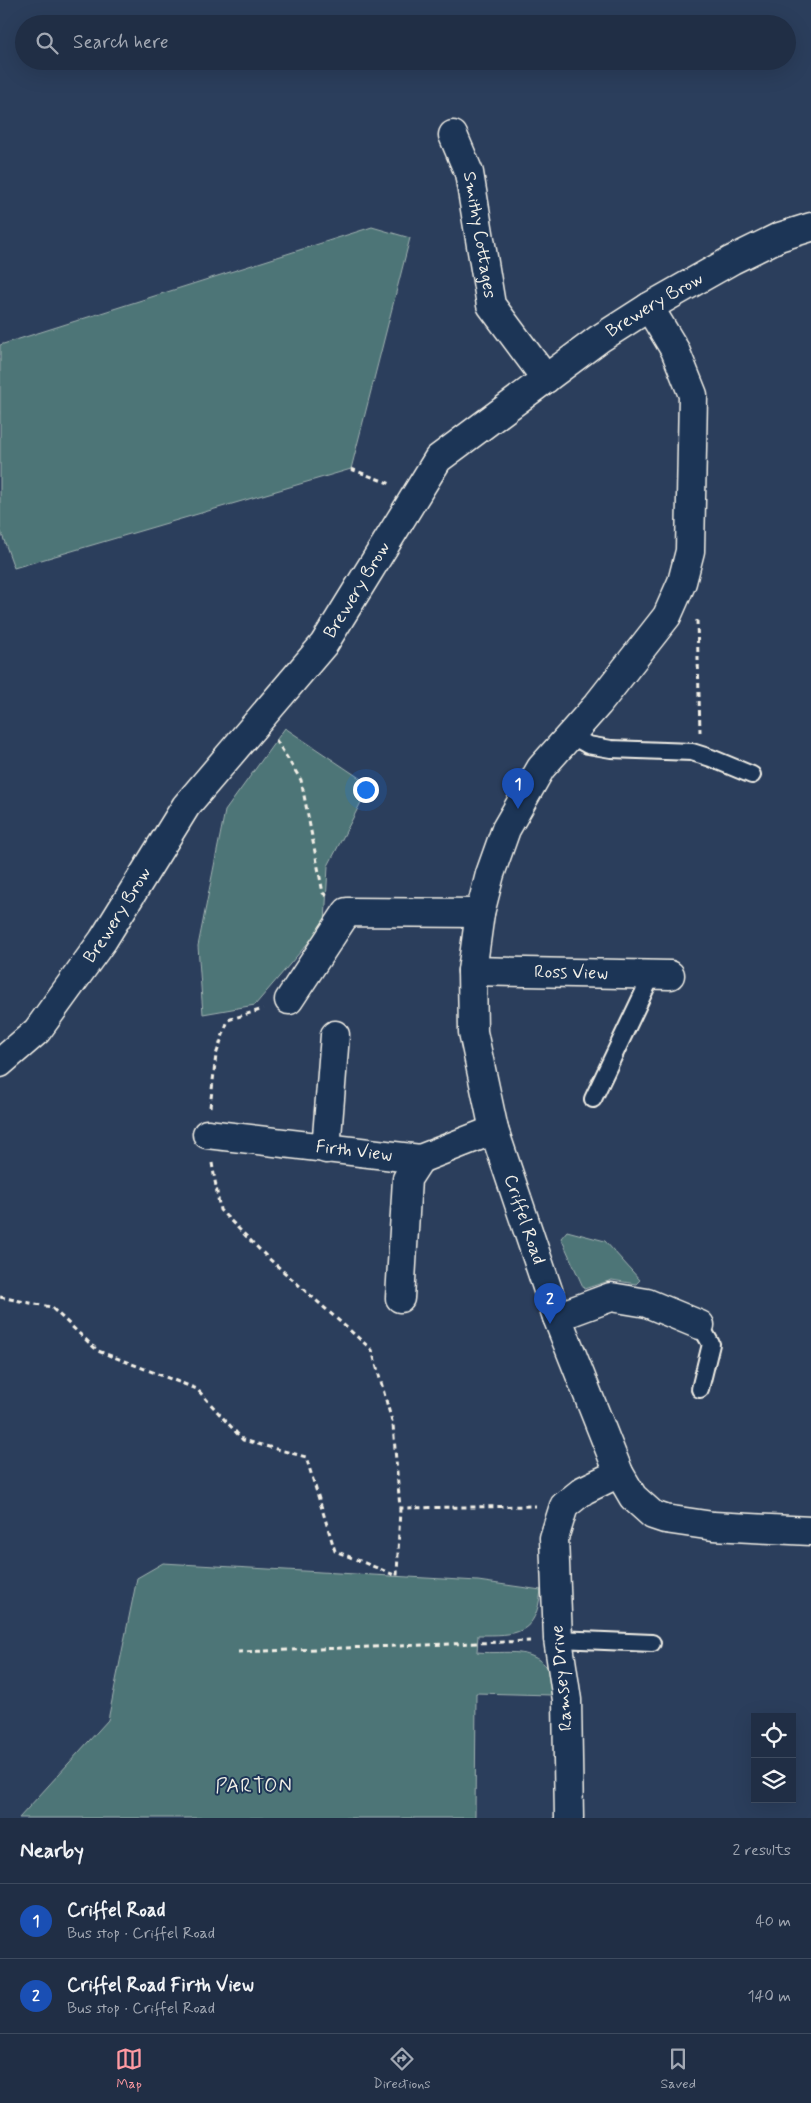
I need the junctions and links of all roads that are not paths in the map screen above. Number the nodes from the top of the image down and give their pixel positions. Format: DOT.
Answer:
graph roads {
  1 [pos="453,135"];
  2 [pos="811,227"];
  3 [pos="649,307"];
  4 [pos="546,379"];
  5 [pos="570,735"];
  6 [pos="752,774"];
  7 [pos="480,913"];
  8 [pos="472,971"];
  9 [pos="661,975"];
  10 [pos="289,1000"];
  11 [pos="335,1036"];
  12 [pos="0,1063"];
  13 [pos="593,1099"];
  14 [pos="494,1130"];
  15 [pos="207,1134"];
  16 [pos="326,1149"];
  17 [pos="420,1159"];
  18 [pos="400,1298"];
  19 [pos="557,1317"];
  20 [pos="700,1325"];
  21 [pos="700,1389"];
  22 [pos="619,1473"];
  23 [pos="811,1530"];
  24 [pos="558,1639"];
  25 [pos="652,1643"];
  26 [pos="568,1818"];
  1 -- 4 [label="street, Smithy Cottages"];
  2 -- 3 [label="street, Brewery Brow"];
  3 -- 4 [label="street, Brewery Brow"];
  3 -- 5 [label="street, Criffel Road"];
  4 -- 12 [label="street, Brewery Brow"];
  5 -- 6 [label="lane"];
  5 -- 7 [label="street, Criffel Road"];
  7 -- 8 [label="street, Criffel Road"];
  7 -- 10 [label="street"];
  8 -- 9 [label="street, Ross View"];
  8 -- 14 [label="street, Criffel Road"];
  9 -- 13 [label="lane"];
  11 -- 16 [label="street"];
  14 -- 17 [label="street, Firth View"];
  14 -- 19 [label="street, Criffel Road"];
  15 -- 16 [label="street, Firth View"];
  16 -- 17 [label="street, Firth View"];
  17 -- 18 [label="street"];
  19 -- 20 [label="street"];
  19 -- 22 [label="street, Criffel Road"];
  20 -- 21 [label="lane"];
  22 -- 23 [label="street, Criffel Road"];
  22 -- 24 [label="street, Ramsey Drive"];
  24 -- 25 [label="lane"];
  24 -- 26 [label="street, Ramsey Drive"];
}
